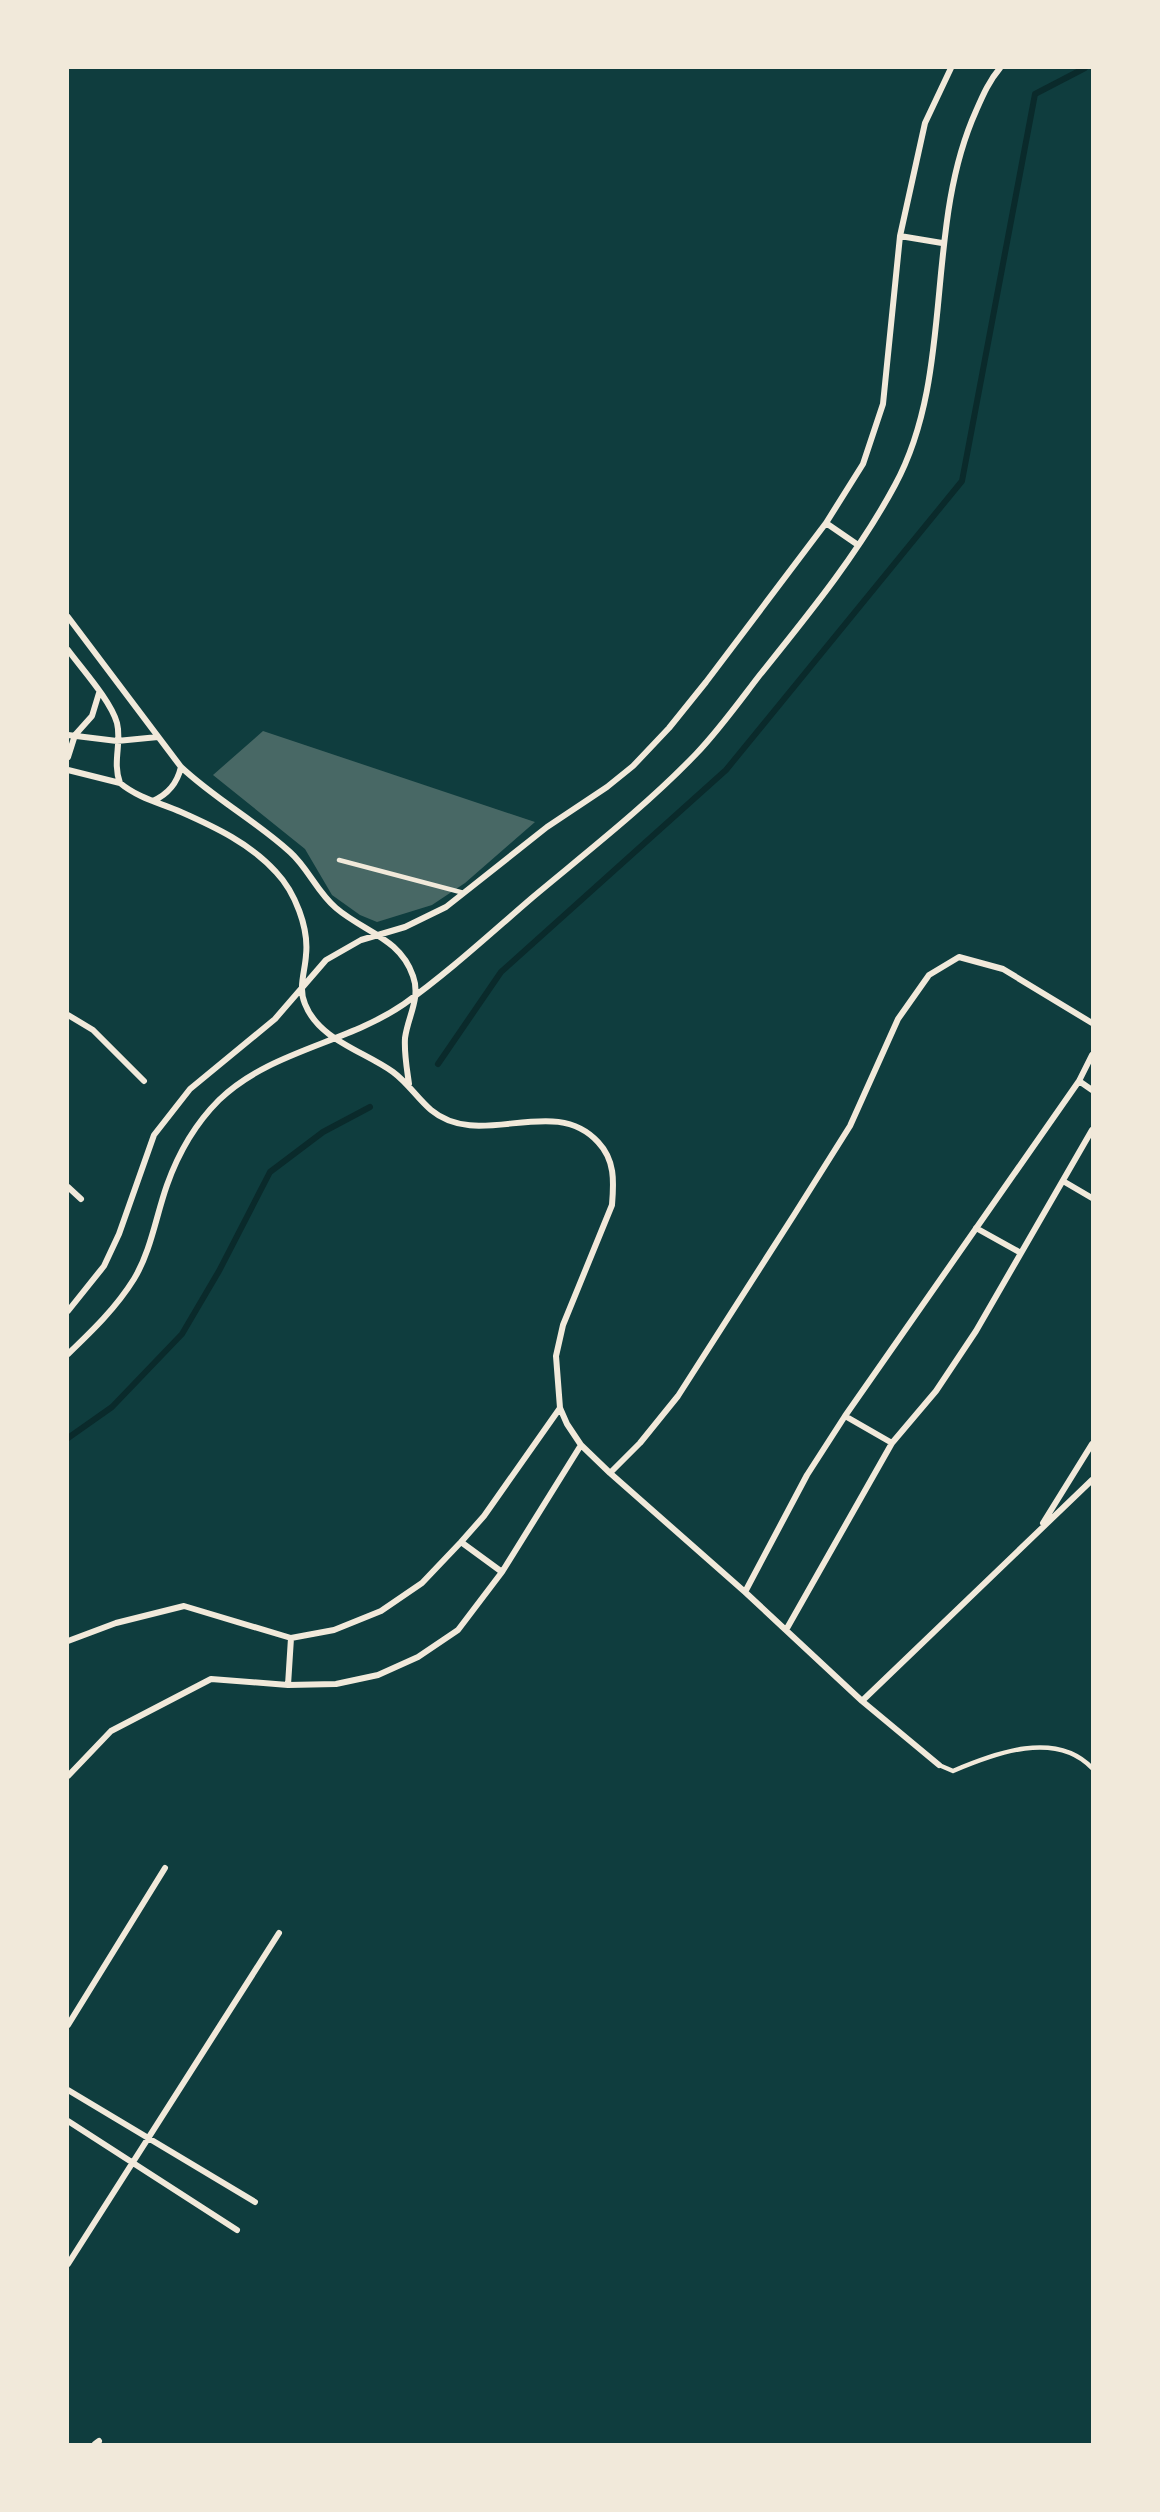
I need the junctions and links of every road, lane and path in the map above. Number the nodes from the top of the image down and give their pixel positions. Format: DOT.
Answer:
graph roads {
  1 [pos="951,68"];
  2 [pos="1000,68"];
  3 [pos="900,236"];
  4 [pos="942,243"];
  5 [pos="826,523"];
  6 [pos="858,544"];
  7 [pos="68,617"];
  8 [pos="68,650"];
  9 [pos="99,693"];
  10 [pos="71,735"];
  11 [pos="158,737"];
  12 [pos="117,741"];
  13 [pos="68,757"];
  14 [pos="181,767"];
  15 [pos="68,770"];
  16 [pos="120,783"];
  17 [pos="153,801"];
  18 [pos="339,860"];
  19 [pos="465,893"];
  20 [pos="381,935"];
  21 [pos="301,991"];
  22 [pos="417,994"];
  23 [pos="68,1015"];
  24 [pos="1092,1023"];
  25 [pos="335,1038"];
  26 [pos="1092,1055"];
  27 [pos="1079,1081"];
  28 [pos="144,1082"];
  29 [pos="410,1084"];
  30 [pos="1092,1090"];
  31 [pos="1092,1130"];
  32 [pos="1063,1181"];
  33 [pos="68,1186"];
  34 [pos="1092,1198"];
  35 [pos="81,1199"];
  36 [pos="976,1228"];
  37 [pos="1022,1253"];
  38 [pos="68,1311"];
  39 [pos="68,1354"];
  40 [pos="560,1408"];
  41 [pos="844,1416"];
  42 [pos="892,1443"];
  43 [pos="1092,1444"];
  44 [pos="581,1445"];
  45 [pos="610,1473"];
  46 [pos="1092,1480"];
  47 [pos="1038,1531"];
  48 [pos="461,1542"];
  49 [pos="502,1572"];
  50 [pos="744,1592"];
  51 [pos="786,1630"];
  52 [pos="291,1638"];
  53 [pos="68,1641"];
  54 [pos="288,1685"];
  55 [pos="862,1701"];
  56 [pos="939,1765"];
  57 [pos="1092,1768"];
  58 [pos="68,1776"];
  59 [pos="165,1868"];
  60 [pos="279,1934"];
  61 [pos="68,2025"];
  62 [pos="68,2090"];
  63 [pos="68,2121"];
  64 [pos="148,2137"];
  65 [pos="132,2160"];
  66 [pos="255,2202"];
  67 [pos="237,2230"];
  68 [pos="68,2264"];
  1 -- 3 [label="street"];
  2 -- 4 [label="street"];
  3 -- 4 [label="street"];
  3 -- 5 [label="street"];
  4 -- 6 [label="street"];
  5 -- 6 [label="street"];
  5 -- 19 [label="street"];
  6 -- 22 [label="street"];
  7 -- 11 [label="street"];
  8 -- 9 [label="street"];
  9 -- 10 [label="street"];
  9 -- 12 [label="street"];
  10 -- 12 [label="street"];
  10 -- 13 [label="street"];
  11 -- 12 [label="street"];
  11 -- 14 [label="street"];
  12 -- 16 [label="street"];
  14 -- 17 [label="street"];
  14 -- 20 [label="street"];
  15 -- 16 [label="street"];
  16 -- 17 [label="street"];
  17 -- 21 [label="street"];
  18 -- 19 [label="lane"];
  19 -- 20 [label="street"];
  20 -- 21 [label="street"];
  20 -- 22 [label="street"];
  21 -- 25 [label="street"];
  21 -- 38 [label="street"];
  22 -- 25 [label="street"];
  22 -- 29 [label="street"];
  23 -- 28 [label="street"];
  24 -- 45 [label="street"];
  25 -- 29 [label="street"];
  25 -- 39 [label="street"];
  26 -- 27 [label="street"];
  27 -- 30 [label="street"];
  27 -- 36 [label="street"];
  29 -- 40 [label="street"];
  31 -- 32 [label="street"];
  32 -- 34 [label="street"];
  32 -- 37 [label="street"];
  33 -- 35 [label="street"];
  36 -- 37 [label="street"];
  36 -- 41 [label="street"];
  37 -- 42 [label="street"];
  40 -- 44 [label="street"];
  40 -- 48 [label="street"];
  41 -- 42 [label="street"];
  41 -- 50 [label="street"];
  42 -- 51 [label="street"];
  43 -- 47 [label="street"];
  44 -- 45 [label="street"];
  44 -- 49 [label="street"];
  45 -- 50 [label="street"];
  46 -- 47 [label="street"];
  47 -- 55 [label="street"];
  48 -- 49 [label="street"];
  48 -- 52 [label="street"];
  49 -- 54 [label="street"];
  50 -- 51 [label="street"];
  51 -- 55 [label="street"];
  52 -- 53 [label="street"];
  52 -- 54 [label="street"];
  54 -- 58 [label="street"];
  55 -- 56 [label="street"];
  56 -- 57 [label="lane"];
  59 -- 61 [label="street"];
  60 -- 64 [label="street"];
  62 -- 64 [label="street"];
  63 -- 65 [label="street"];
  64 -- 65 [label="street"];
  64 -- 66 [label="street"];
  65 -- 67 [label="street"];
  65 -- 68 [label="street"];
}
